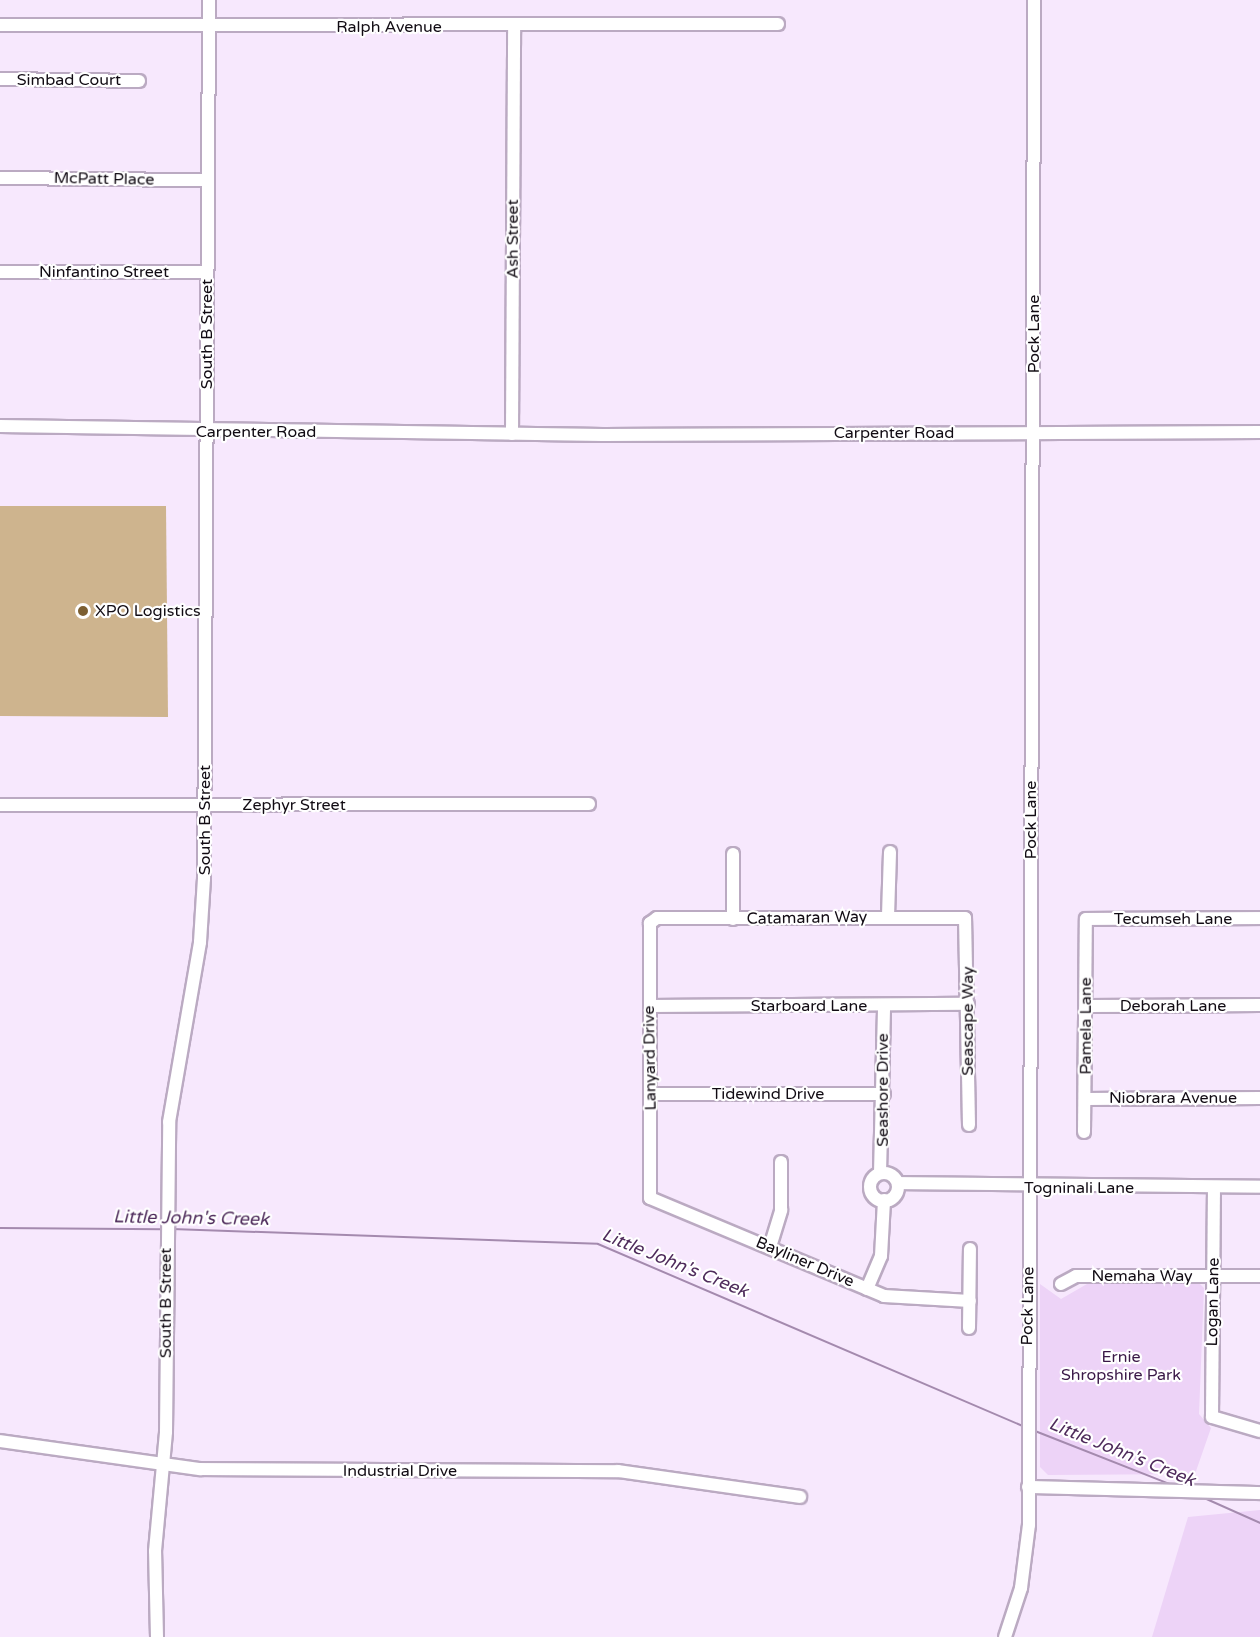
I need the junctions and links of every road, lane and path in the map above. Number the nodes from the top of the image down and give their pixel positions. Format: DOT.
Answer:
graph roads {
  1 [pos="209,0"];
  2 [pos="1034,0"];
  3 [pos="778,24"];
  4 [pos="0,25"];
  5 [pos="209,26"];
  6 [pos="514,28"];
  7 [pos="0,79"];
  8 [pos="139,81"];
  9 [pos="0,178"];
  10 [pos="208,180"];
  11 [pos="0,272"];
  12 [pos="207,272"];
  13 [pos="0,426"];
  14 [pos="207,432"];
  15 [pos="1033,432"];
  16 [pos="1260,432"];
  17 [pos="512,434"];
  18 [pos="589,804"];
  19 [pos="0,805"];
  20 [pos="205,805"];
  21 [pos="890,852"];
  22 [pos="733,854"];
  23 [pos="888,916"];
  24 [pos="965,918"];
  25 [pos="1260,918"];
  26 [pos="733,919"];
  27 [pos="1086,919"];
  28 [pos="650,923"];
  29 [pos="968,1004"];
  30 [pos="1260,1005"];
  31 [pos="650,1006"];
  32 [pos="884,1006"];
  33 [pos="1086,1006"];
  34 [pos="652,1094"];
  35 [pos="884,1094"];
  36 [pos="1260,1098"];
  37 [pos="1086,1099"];
  38 [pos="969,1125"];
  39 [pos="1084,1132"];
  40 [pos="781,1162"];
  41 [pos="880,1173"];
  42 [pos="898,1184"];
  43 [pos="1214,1187"];
  44 [pos="1260,1187"];
  45 [pos="1029,1188"];
  46 [pos="648,1193"];
  47 [pos="884,1200"];
  48 [pos="770,1247"];
  49 [pos="970,1249"];
  50 [pos="1213,1276"];
  51 [pos="1260,1276"];
  52 [pos="1061,1284"];
  53 [pos="867,1289"];
  54 [pos="970,1301"];
  55 [pos="969,1328"];
  56 [pos="1260,1431"];
  57 [pos="0,1441"];
  58 [pos="164,1467"];
  59 [pos="1028,1487"];
  60 [pos="1260,1493"];
  61 [pos="800,1497"];
  62 [pos="157,1637"];
  63 [pos="1005,1637"];
  1 -- 5 [label="street, South B Street"];
  2 -- 15 [label="street, Pock Lane"];
  3 -- 6 [label="street, Ralph Avenue"];
  4 -- 5 [label="street, Ralph Avenue"];
  5 -- 6 [label="street, Ralph Avenue"];
  5 -- 10 [label="street, South B Street"];
  6 -- 17 [label="street, Ash Street"];
  7 -- 8 [label="street, Simbad Court"];
  9 -- 10 [label="street, McPatt Place"];
  10 -- 12 [label="street, South B Street"];
  11 -- 12 [label="street, Ninfantino Street"];
  12 -- 14 [label="street, South B Street"];
  13 -- 14 [label="street, Carpenter Road"];
  14 -- 17 [label="street, Carpenter Road"];
  14 -- 20 [label="street, South B Street"];
  15 -- 16 [label="street, Carpenter Road"];
  15 -- 17 [label="street, Carpenter Road"];
  15 -- 45 [label="street, Pock Lane"];
  18 -- 20 [label="street, Zephyr Street"];
  19 -- 20 [label="street, Zephyr Street"];
  20 -- 58 [label="street, South B Street"];
  21 -- 23 [label="street"];
  22 -- 26 [label="street"];
  23 -- 24 [label="street, Catamaran Way"];
  23 -- 26 [label="street, Catamaran Way"];
  24 -- 29 [label="street, Seascape Way"];
  25 -- 27 [label="street, Tecumseh Lane"];
  26 -- 28 [label="street, Catamaran Way"];
  27 -- 33 [label="street, Pamela Lane"];
  28 -- 31 [label="street, Lanyard Drive"];
  29 -- 32 [label="street, Starboard Lane"];
  29 -- 38 [label="street, Seascape Way"];
  30 -- 33 [label="street, Deborah Lane"];
  31 -- 32 [label="street, Starboard Lane"];
  31 -- 34 [label="street, Lanyard Drive"];
  32 -- 35 [label="street, Seashore Drive"];
  33 -- 37 [label="street, Pamela Lane"];
  34 -- 35 [label="street, Tidewind Drive"];
  34 -- 46 [label="street, Lanyard Drive"];
  35 -- 41 [label="street, Seashore Drive"];
  36 -- 37 [label="street, Niobrara Avenue"];
  37 -- 39 [label="street, Pamela Lane"];
  40 -- 48 [label="street"];
  41 -- 42 [label="street"];
  41 -- 47 [label="street, Seashore Drive"];
  42 -- 45 [label="street, Togninali Lane"];
  42 -- 47 [label="street"];
  43 -- 44 [label="street, Togninali Lane"];
  43 -- 45 [label="street, Togninali Lane"];
  43 -- 50 [label="street, Logan Lane"];
  45 -- 59 [label="street, Pock Lane"];
  46 -- 48 [label="street, Bayliner Drive"];
  47 -- 53 [label="street, Seashore Drive"];
  48 -- 53 [label="street, Bayliner Drive"];
  49 -- 54 [label="street"];
  50 -- 51 [label="street, Nemaha Way"];
  50 -- 52 [label="street, Nemaha Way"];
  50 -- 56 [label="street, Logan Lane"];
  53 -- 54 [label="street, Bayliner Drive"];
  54 -- 55 [label="street"];
  57 -- 58 [label="street, Industrial Drive"];
  58 -- 61 [label="street, Industrial Drive"];
  58 -- 62 [label="street, South B Street"];
  59 -- 60 [label="street"];
  59 -- 63 [label="street, Pock Lane"];
}
